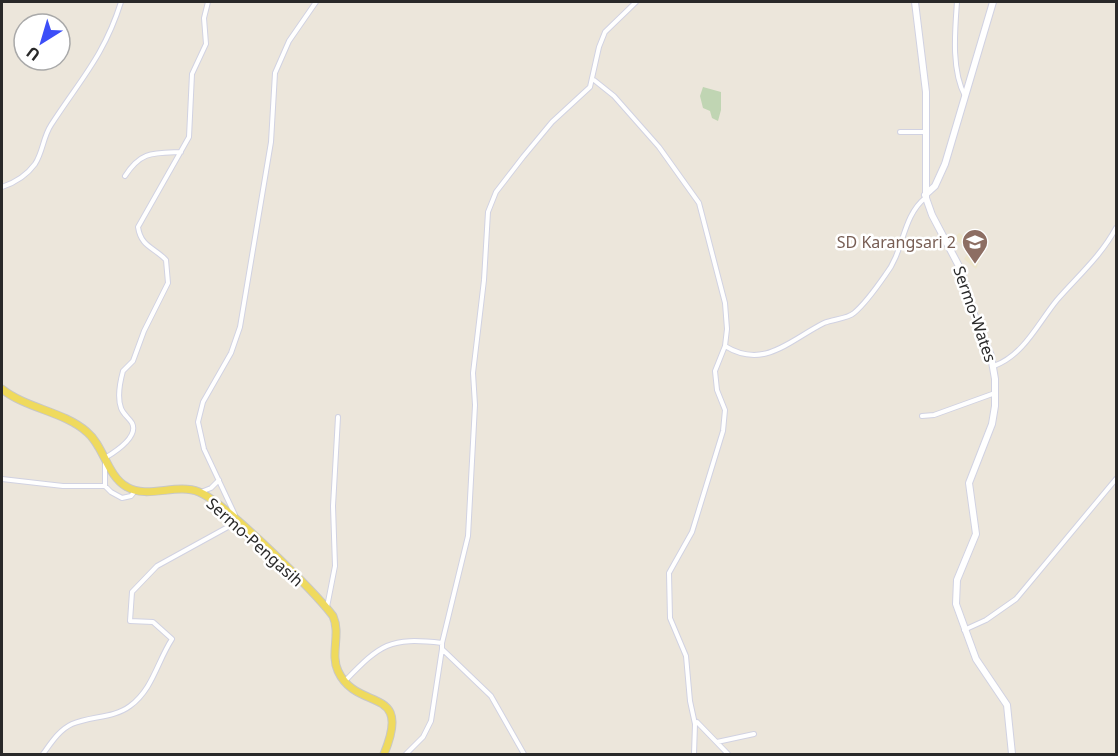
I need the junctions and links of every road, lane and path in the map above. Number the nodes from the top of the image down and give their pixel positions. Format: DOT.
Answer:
graph roads {
  1 [pos="122,2"];
  2 [pos="208,2"];
  3 [pos="316,2"];
  4 [pos="636,2"];
  5 [pos="915,2"];
  6 [pos="957,2"];
  7 [pos="993,2"];
  8 [pos="594,80"];
  9 [pos="965,97"];
  10 [pos="900,132"];
  11 [pos="926,132"];
  12 [pos="182,152"];
  13 [pos="125,176"];
  14 [pos="2,188"];
  15 [pos="926,196"];
  16 [pos="1116,228"];
  17 [pos="725,346"];
  18 [pos="994,366"];
  19 [pos="2,389"];
  20 [pos="995,393"];
  21 [pos="922,416"];
  22 [pos="338,417"];
  23 [pos="105,458"];
  24 [pos="2,479"];
  25 [pos="1116,479"];
  26 [pos="219,480"];
  27 [pos="105,486"];
  28 [pos="135,490"];
  29 [pos="200,493"];
  30 [pos="238,521"];
  31 [pos="327,608"];
  32 [pos="964,630"];
  33 [pos="442,643"];
  34 [pos="442,649"];
  35 [pos="345,682"];
  36 [pos="695,724"];
  37 [pos="754,734"];
  38 [pos="717,742"];
  39 [pos="43,754"];
  40 [pos="384,754"];
  41 [pos="406,754"];
  42 [pos="524,754"];
  43 [pos="694,754"];
  44 [pos="728,754"];
  45 [pos="1012,754"];
  1 -- 14 [label="street"];
  2 -- 12 [label="street"];
  3 -- 26 [label="street"];
  4 -- 8 [label="street"];
  5 -- 11 [label="main road, Sermo-Wates"];
  6 -- 9 [label="street"];
  7 -- 9 [label="main road"];
  8 -- 17 [label="street"];
  8 -- 33 [label="street"];
  9 -- 15 [label="main road"];
  10 -- 11 [label="street"];
  11 -- 15 [label="main road, Sermo-Wates"];
  12 -- 13 [label="street"];
  12 -- 23 [label="street"];
  15 -- 17 [label="street"];
  15 -- 18 [label="main road, Sermo-Wates"];
  16 -- 18 [label="street"];
  17 -- 36 [label="street"];
  18 -- 20 [label="main road, Sermo-Wates"];
  19 -- 23 [label="main road"];
  20 -- 21 [label="street"];
  20 -- 32 [label="main road, Sermo-Wates"];
  22 -- 31 [label="street"];
  23 -- 27 [label="street"];
  23 -- 28 [label="main road"];
  24 -- 27 [label="street"];
  25 -- 32 [label="street"];
  26 -- 29 [label="street"];
  26 -- 30 [label="street"];
  27 -- 28 [label="street"];
  28 -- 29 [label="main road, Sermo-Pengasih"];
  29 -- 30 [label="main road, Sermo-Pengasih"];
  30 -- 31 [label="main road, Sermo-Pengasih"];
  30 -- 39 [label="street"];
  31 -- 35 [label="main road, Sermo-Pengasih"];
  32 -- 45 [label="main road, Sermo-Wates"];
  33 -- 34 [label="street"];
  33 -- 35 [label="street"];
  34 -- 41 [label="street"];
  34 -- 42 [label="street"];
  35 -- 40 [label="main road"];
  36 -- 38 [label="street"];
  36 -- 43 [label="street"];
  37 -- 38 [label="street"];
  38 -- 44 [label="street"];
}
